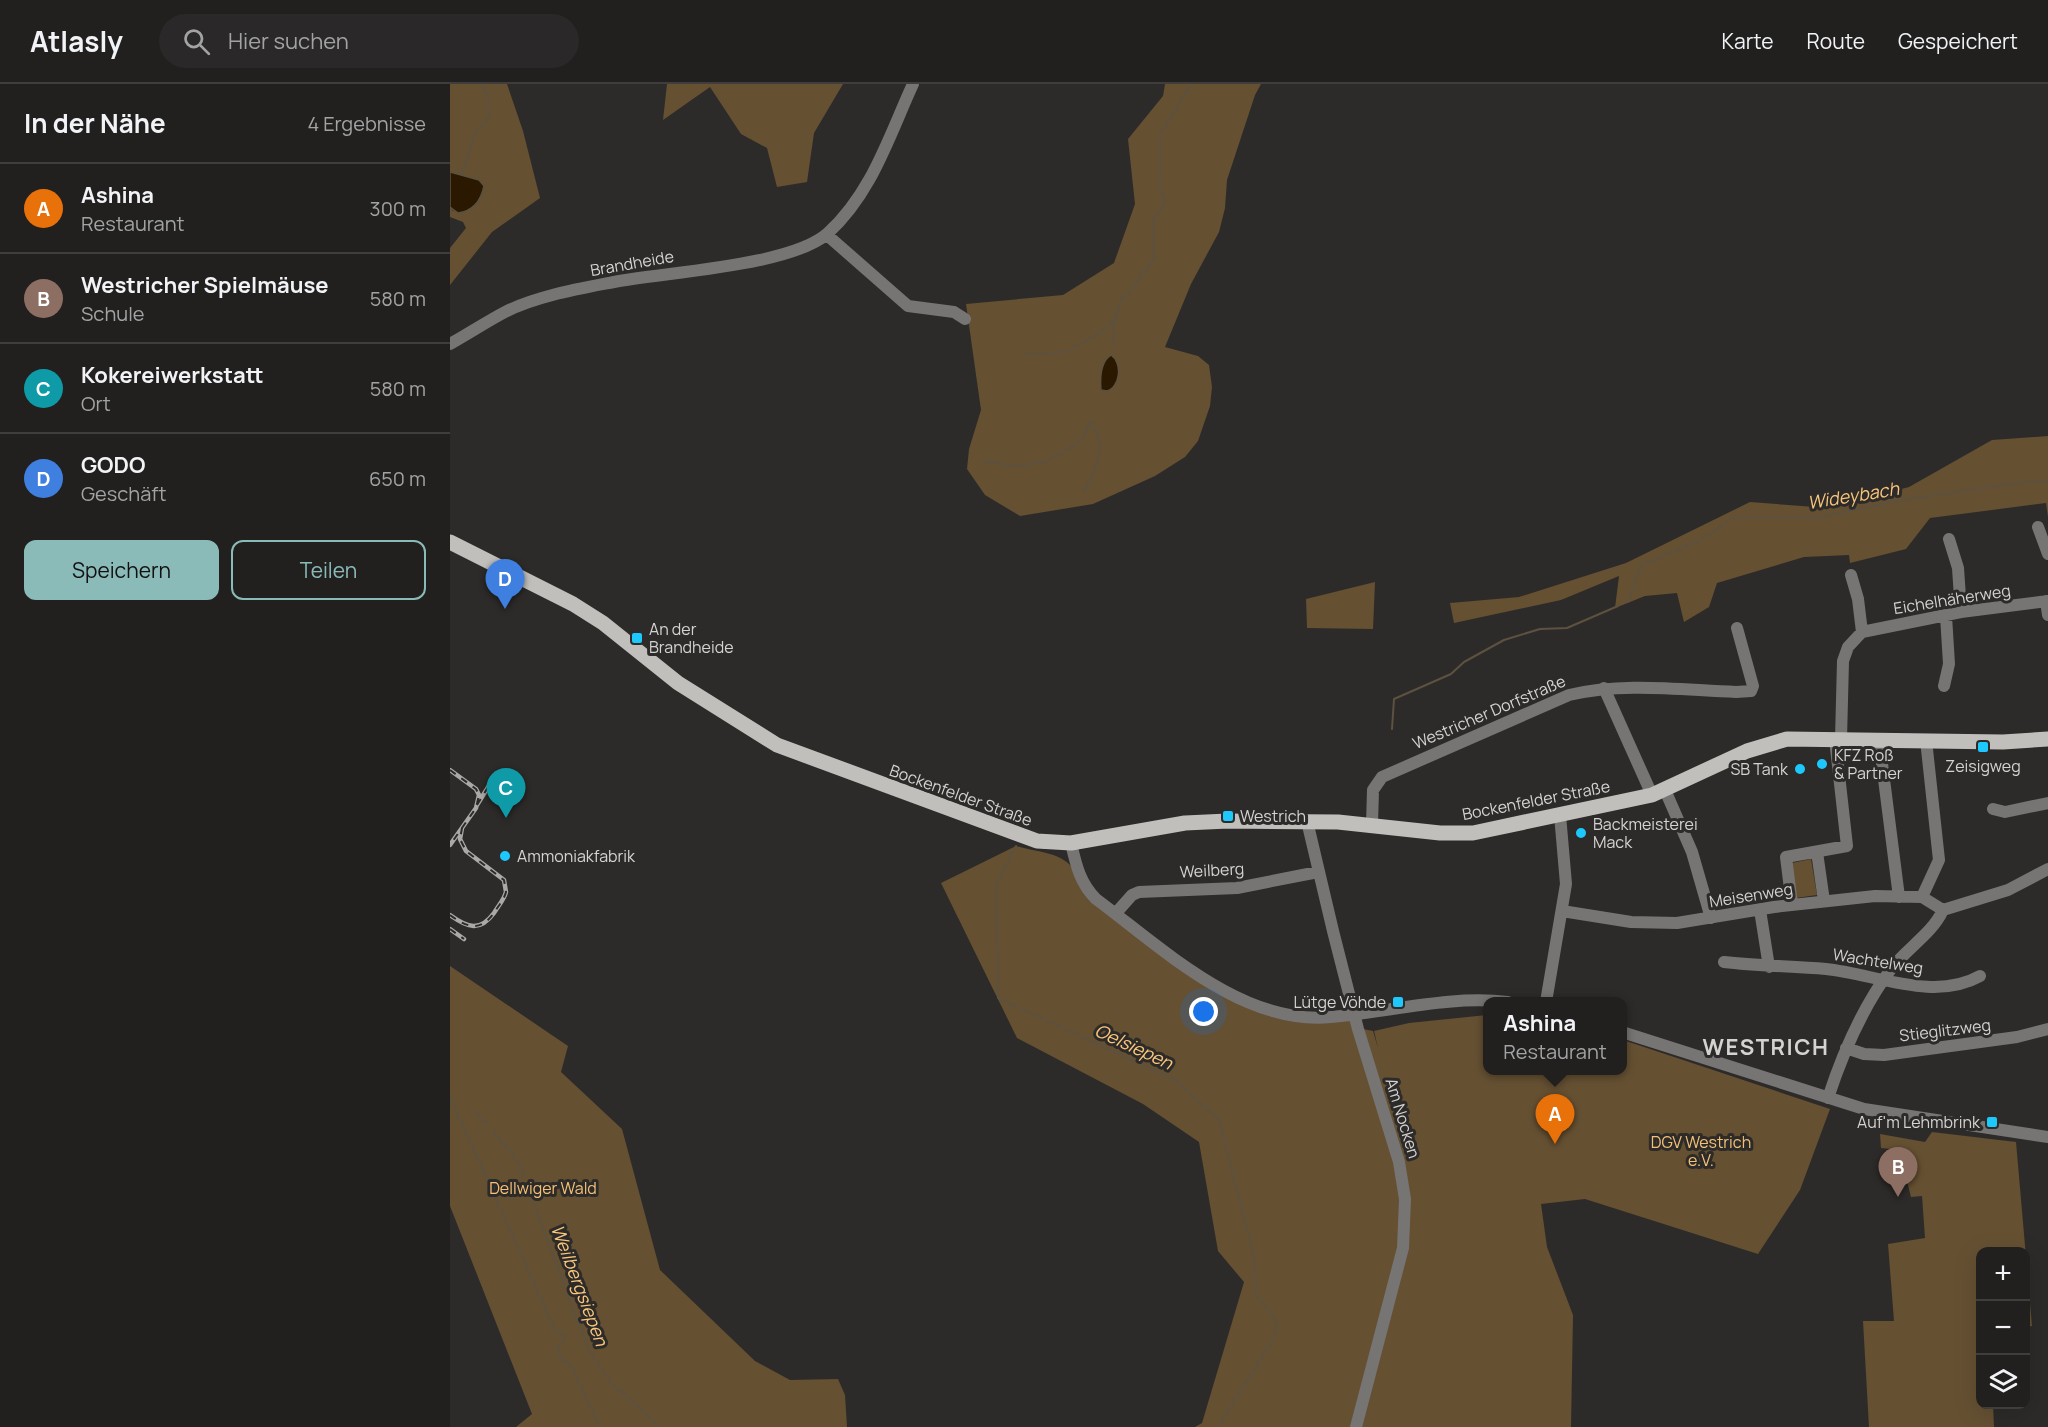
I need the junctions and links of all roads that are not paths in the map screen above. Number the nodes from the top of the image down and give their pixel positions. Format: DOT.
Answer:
graph roads {
  1 [pos="913,84"];
  2 [pos="827,235"];
  3 [pos="965,319"];
  4 [pos="450,344"];
  5 [pos="2037,527"];
  6 [pos="1949,539"];
  7 [pos="450,542"];
  8 [pos="2048,554"];
  9 [pos="1851,575"];
  10 [pos="2047,601"];
  11 [pos="1961,612"];
  12 [pos="2048,615"];
  13 [pos="1946,616"];
  14 [pos="1737,628"];
  15 [pos="1862,632"];
  16 [pos="1944,686"];
  17 [pos="1604,688"];
  18 [pos="1838,739"];
  19 [pos="2048,739"];
  20 [pos="1879,740"];
  21 [pos="1926,740"];
  22 [pos="1658,793"];
  23 [pos="2048,803"];
  24 [pos="1993,809"];
  25 [pos="1560,815"];
  26 [pos="1307,821"];
  27 [pos="1372,825"];
  28 [pos="1071,843"];
  29 [pos="1817,852"];
  30 [pos="2048,869"];
  31 [pos="1318,872"];
  32 [pos="1899,897"];
  33 [pos="1922,897"];
  34 [pos="1824,901"];
  35 [pos="1792,905"];
  36 [pos="1760,909"];
  37 [pos="1943,910"];
  38 [pos="1562,911"];
  39 [pos="1116,913"];
  40 [pos="1711,918"];
  41 [pos="1724,962"];
  42 [pos="1769,967"];
  43 [pos="1980,976"];
  44 [pos="1884,979"];
  45 [pos="1547,997"];
  46 [pos="1483,1001"];
  47 [pos="1355,1015"];
  48 [pos="2048,1029"];
  49 [pos="1627,1033"];
  50 [pos="1846,1048"];
  51 [pos="1828,1098"];
  52 [pos="2048,1137"];
  53 [pos="1356,1427"];
  1 -- 2 [label="street, Brandheide"];
  2 -- 3 [label="street"];
  2 -- 4 [label="street, Brandheide"];
  5 -- 8 [label="street"];
  6 -- 11 [label="street"];
  7 -- 28 [label="main road, Bockenfelder Straße"];
  9 -- 15 [label="street"];
  10 -- 11 [label="street, Eichelhäherweg"];
  10 -- 12 [label="street"];
  11 -- 13 [label="street, Eichelhäherweg"];
  13 -- 15 [label="street, Eichelhäherweg"];
  13 -- 16 [label="street"];
  14 -- 17 [label="street, Westricher Dorfstraße"];
  15 -- 18 [label="street"];
  17 -- 22 [label="street"];
  17 -- 27 [label="street, Westricher Dorfstraße"];
  18 -- 20 [label="main road, Bockenfelder Straße"];
  18 -- 22 [label="main road, Bockenfelder Straße"];
  18 -- 29 [label="street"];
  19 -- 21 [label="main road, Bockenfelder Straße"];
  20 -- 21 [label="main road, Bockenfelder Straße"];
  20 -- 32 [label="street"];
  21 -- 33 [label="street"];
  22 -- 25 [label="main road, Bockenfelder Straße"];
  22 -- 40 [label="street"];
  23 -- 24 [label="street"];
  25 -- 27 [label="main road, Bockenfelder Straße"];
  25 -- 38 [label="street"];
  26 -- 27 [label="main road, Bockenfelder Straße"];
  26 -- 28 [label="main road, Bockenfelder Straße"];
  26 -- 31 [label="street, Am Nocken"];
  28 -- 39 [label="street"];
  29 -- 34 [label="street"];
  29 -- 35 [label="street"];
  30 -- 37 [label="street"];
  31 -- 39 [label="street, Weilberg"];
  31 -- 47 [label="street, Am Nocken"];
  32 -- 33 [label="street, Meisenweg"];
  32 -- 34 [label="street, Meisenweg"];
  33 -- 37 [label="street"];
  34 -- 35 [label="street, Meisenweg"];
  35 -- 36 [label="street, Meisenweg"];
  36 -- 40 [label="street, Meisenweg"];
  36 -- 42 [label="street"];
  37 -- 44 [label="street"];
  38 -- 40 [label="street, Meisenweg"];
  38 -- 45 [label="street"];
  39 -- 47 [label="street"];
  41 -- 42 [label="street, Wachtelweg"];
  42 -- 44 [label="street, Wachtelweg"];
  43 -- 44 [label="street, Wachtelweg"];
  44 -- 50 [label="street"];
  46 -- 47 [label="street"];
  47 -- 53 [label="street, Am Nocken"];
  48 -- 50 [label="street, Stieglitzweg"];
  49 -- 51 [label="street"];
  50 -- 51 [label="street"];
  51 -- 52 [label="street"];
}
